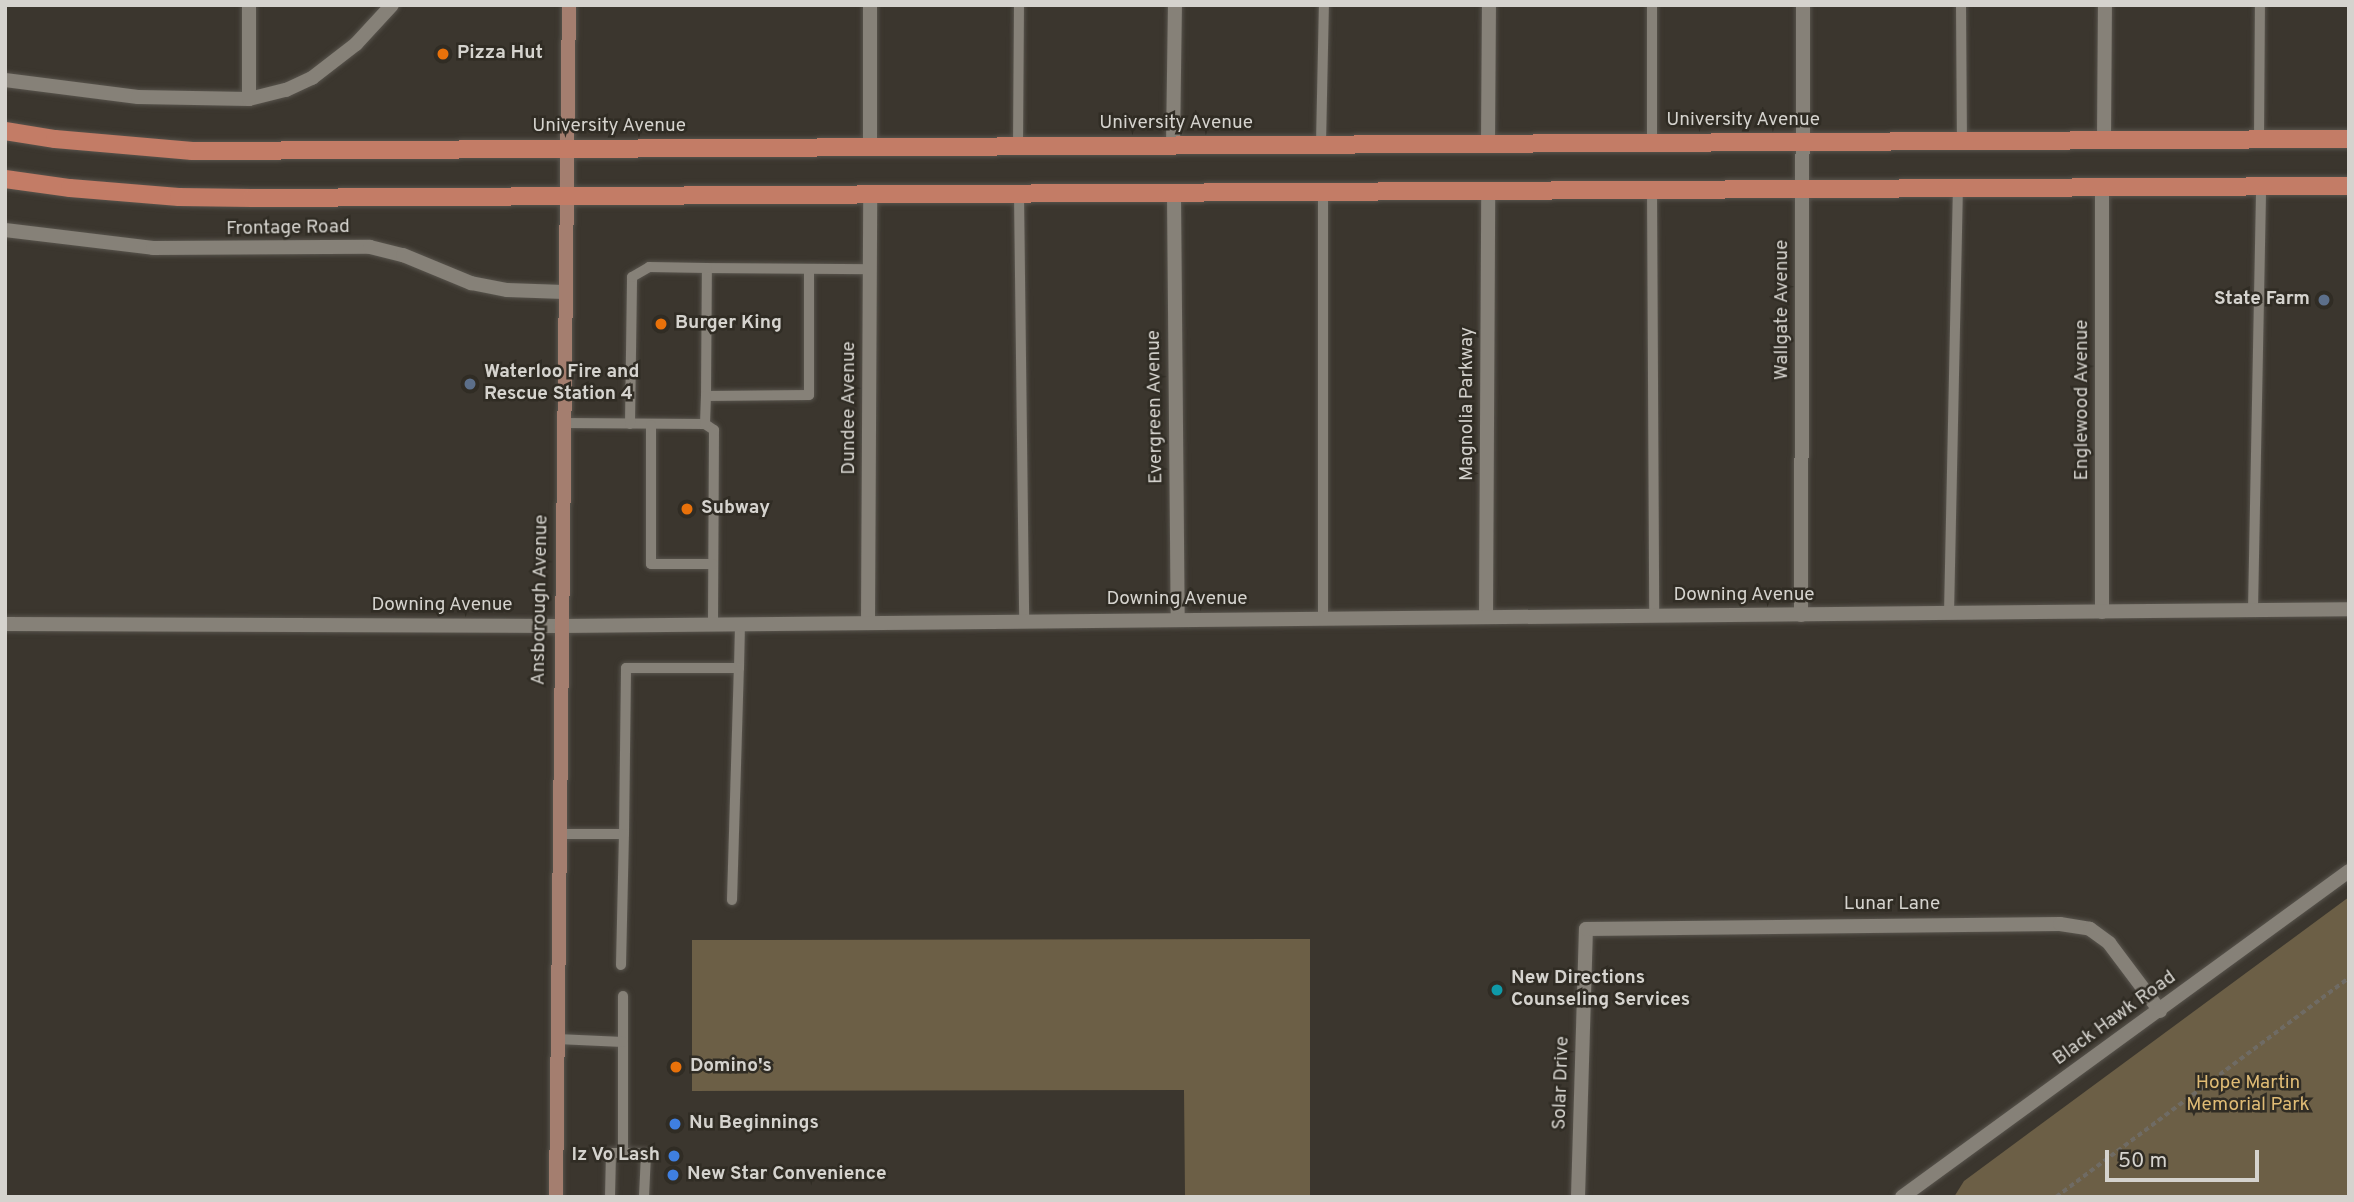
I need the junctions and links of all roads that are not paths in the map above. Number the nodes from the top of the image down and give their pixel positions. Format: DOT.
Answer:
graph roads {
  1 [pos="250,5"];
  2 [pos="393,5"];
  3 [pos="569,5"];
  4 [pos="870,5"];
  5 [pos="1019,5"];
  6 [pos="1175,5"];
  7 [pos="1324,5"];
  8 [pos="1489,5"];
  9 [pos="1652,5"];
  10 [pos="1803,5"];
  11 [pos="1961,5"];
  12 [pos="2105,5"];
  13 [pos="2260,5"];
  14 [pos="5,80"];
  15 [pos="249,99"];
  16 [pos="5,131"];
  17 [pos="2259,139"];
  18 [pos="2349,139"];
  19 [pos="2104,140"];
  20 [pos="1962,141"];
  21 [pos="1652,142"];
  22 [pos="1802,142"];
  23 [pos="1489,143"];
  24 [pos="1321,144"];
  25 [pos="1174,145"];
  26 [pos="1018,146"];
  27 [pos="870,147"];
  28 [pos="566,148"];
  29 [pos="5,179"];
  30 [pos="2349,186"];
  31 [pos="1802,187"];
  32 [pos="2260,187"];
  33 [pos="1652,188"];
  34 [pos="1958,188"];
  35 [pos="2102,188"];
  36 [pos="1489,191"];
  37 [pos="1323,193"];
  38 [pos="870,194"];
  39 [pos="1019,194"];
  40 [pos="1174,195"];
  41 [pos="566,197"];
  42 [pos="5,230"];
  43 [pos="707,268"];
  44 [pos="809,269"];
  45 [pos="870,269"];
  46 [pos="564,292"];
  47 [pos="706,396"];
  48 [pos="563,423"];
  49 [pos="629,424"];
  50 [pos="705,424"];
  51 [pos="651,425"];
  52 [pos="713,564"];
  53 [pos="2349,609"];
  54 [pos="2253,610"];
  55 [pos="2102,612"];
  56 [pos="1949,614"];
  57 [pos="1801,615"];
  58 [pos="1654,616"];
  59 [pos="1486,617"];
  60 [pos="1323,618"];
  61 [pos="1178,619"];
  62 [pos="1024,620"];
  63 [pos="868,621"];
  64 [pos="5,624"];
  65 [pos="713,624"];
  66 [pos="740,624"];
  67 [pos="560,626"];
  68 [pos="739,668"];
  69 [pos="559,834"];
  70 [pos="624,834"];
  71 [pos="2349,871"];
  72 [pos="732,900"];
  73 [pos="1586,929"];
  74 [pos="621,965"];
  75 [pos="623,996"];
  76 [pos="2160,1011"];
  77 [pos="557,1039"];
  78 [pos="622,1042"];
  79 [pos="622,1153"];
  80 [pos="556,1196"];
  81 [pos="610,1197"];
  82 [pos="644,1197"];
  83 [pos="1578,1197"];
  84 [pos="1902,1197"];
  1 -- 15 [label="street"];
  2 -- 15 [label="street"];
  3 -- 28 [label="main road, Ansborough Avenue"];
  4 -- 27 [label="street"];
  5 -- 26 [label="lane"];
  6 -- 25 [label="street"];
  7 -- 24 [label="lane"];
  8 -- 23 [label="street"];
  9 -- 21 [label="lane"];
  10 -- 22 [label="street, Wallgate Avenue"];
  11 -- 20 [label="lane"];
  12 -- 19 [label="street"];
  13 -- 17 [label="lane"];
  14 -- 15 [label="street"];
  16 -- 28 [label="main road, University Avenue"];
  17 -- 18 [label="main road, University Avenue"];
  17 -- 19 [label="main road, University Avenue"];
  19 -- 20 [label="main road, University Avenue"];
  20 -- 22 [label="main road, University Avenue"];
  21 -- 22 [label="main road, University Avenue"];
  21 -- 23 [label="main road, University Avenue"];
  22 -- 31 [label="street, Wallgate Avenue"];
  23 -- 24 [label="main road, University Avenue"];
  24 -- 25 [label="main road, University Avenue"];
  25 -- 26 [label="main road, University Avenue"];
  26 -- 27 [label="main road, University Avenue"];
  27 -- 28 [label="main road, University Avenue"];
  28 -- 41 [label="main road, Ansborough Avenue"];
  29 -- 41 [label="main road"];
  30 -- 32 [label="main road"];
  31 -- 33 [label="main road"];
  31 -- 34 [label="main road"];
  31 -- 57 [label="street, Wallgate Avenue"];
  32 -- 35 [label="main road"];
  32 -- 54 [label="lane"];
  33 -- 36 [label="main road"];
  33 -- 58 [label="lane"];
  34 -- 35 [label="main road"];
  34 -- 56 [label="lane"];
  35 -- 55 [label="street, Englewood Avenue"];
  36 -- 37 [label="main road"];
  36 -- 59 [label="street, Magnolia Parkway"];
  37 -- 40 [label="main road"];
  37 -- 60 [label="lane"];
  38 -- 39 [label="main road"];
  38 -- 41 [label="main road"];
  38 -- 45 [label="street, Dundee Avenue"];
  39 -- 40 [label="main road"];
  39 -- 62 [label="lane"];
  40 -- 61 [label="street, Evergreen Avenue"];
  41 -- 46 [label="main road, Ansborough Avenue"];
  42 -- 46 [label="street, Frontage Road"];
  43 -- 44 [label="lane"];
  43 -- 47 [label="lane"];
  43 -- 49 [label="lane"];
  44 -- 45 [label="lane"];
  44 -- 47 [label="lane"];
  45 -- 63 [label="street, Dundee Avenue"];
  46 -- 48 [label="main road, Ansborough Avenue"];
  47 -- 50 [label="lane"];
  48 -- 49 [label="lane"];
  48 -- 67 [label="main road, Ansborough Avenue"];
  49 -- 51 [label="lane"];
  50 -- 51 [label="lane"];
  50 -- 52 [label="lane"];
  51 -- 52 [label="lane"];
  52 -- 65 [label="lane"];
  53 -- 54 [label="street, Downing Avenue"];
  54 -- 55 [label="street, Downing Avenue"];
  55 -- 56 [label="street, Downing Avenue"];
  56 -- 57 [label="street, Downing Avenue"];
  57 -- 58 [label="street, Downing Avenue"];
  58 -- 59 [label="street, Downing Avenue"];
  59 -- 60 [label="street, Downing Avenue"];
  60 -- 61 [label="street, Downing Avenue"];
  61 -- 62 [label="street, Downing Avenue"];
  62 -- 63 [label="street, Downing Avenue"];
  63 -- 66 [label="street, Downing Avenue"];
  64 -- 67 [label="street, Downing Avenue"];
  65 -- 66 [label="street, Downing Avenue"];
  65 -- 67 [label="street, Downing Avenue"];
  66 -- 68 [label="lane"];
  67 -- 69 [label="main road, Ansborough Avenue"];
  68 -- 70 [label="lane"];
  68 -- 72 [label="lane"];
  69 -- 70 [label="lane"];
  69 -- 77 [label="main road, Ansborough Avenue"];
  70 -- 74 [label="lane"];
  71 -- 76 [label="street, Black Hawk Road"];
  73 -- 76 [label="street, Lunar Lane"];
  73 -- 83 [label="street, Solar Drive"];
  75 -- 78 [label="lane"];
  76 -- 84 [label="street, Black Hawk Road"];
  77 -- 78 [label="lane"];
  77 -- 80 [label="main road, Ansborough Avenue"];
  78 -- 79 [label="lane"];
  79 -- 81 [label="lane"];
  79 -- 82 [label="lane"];
}
